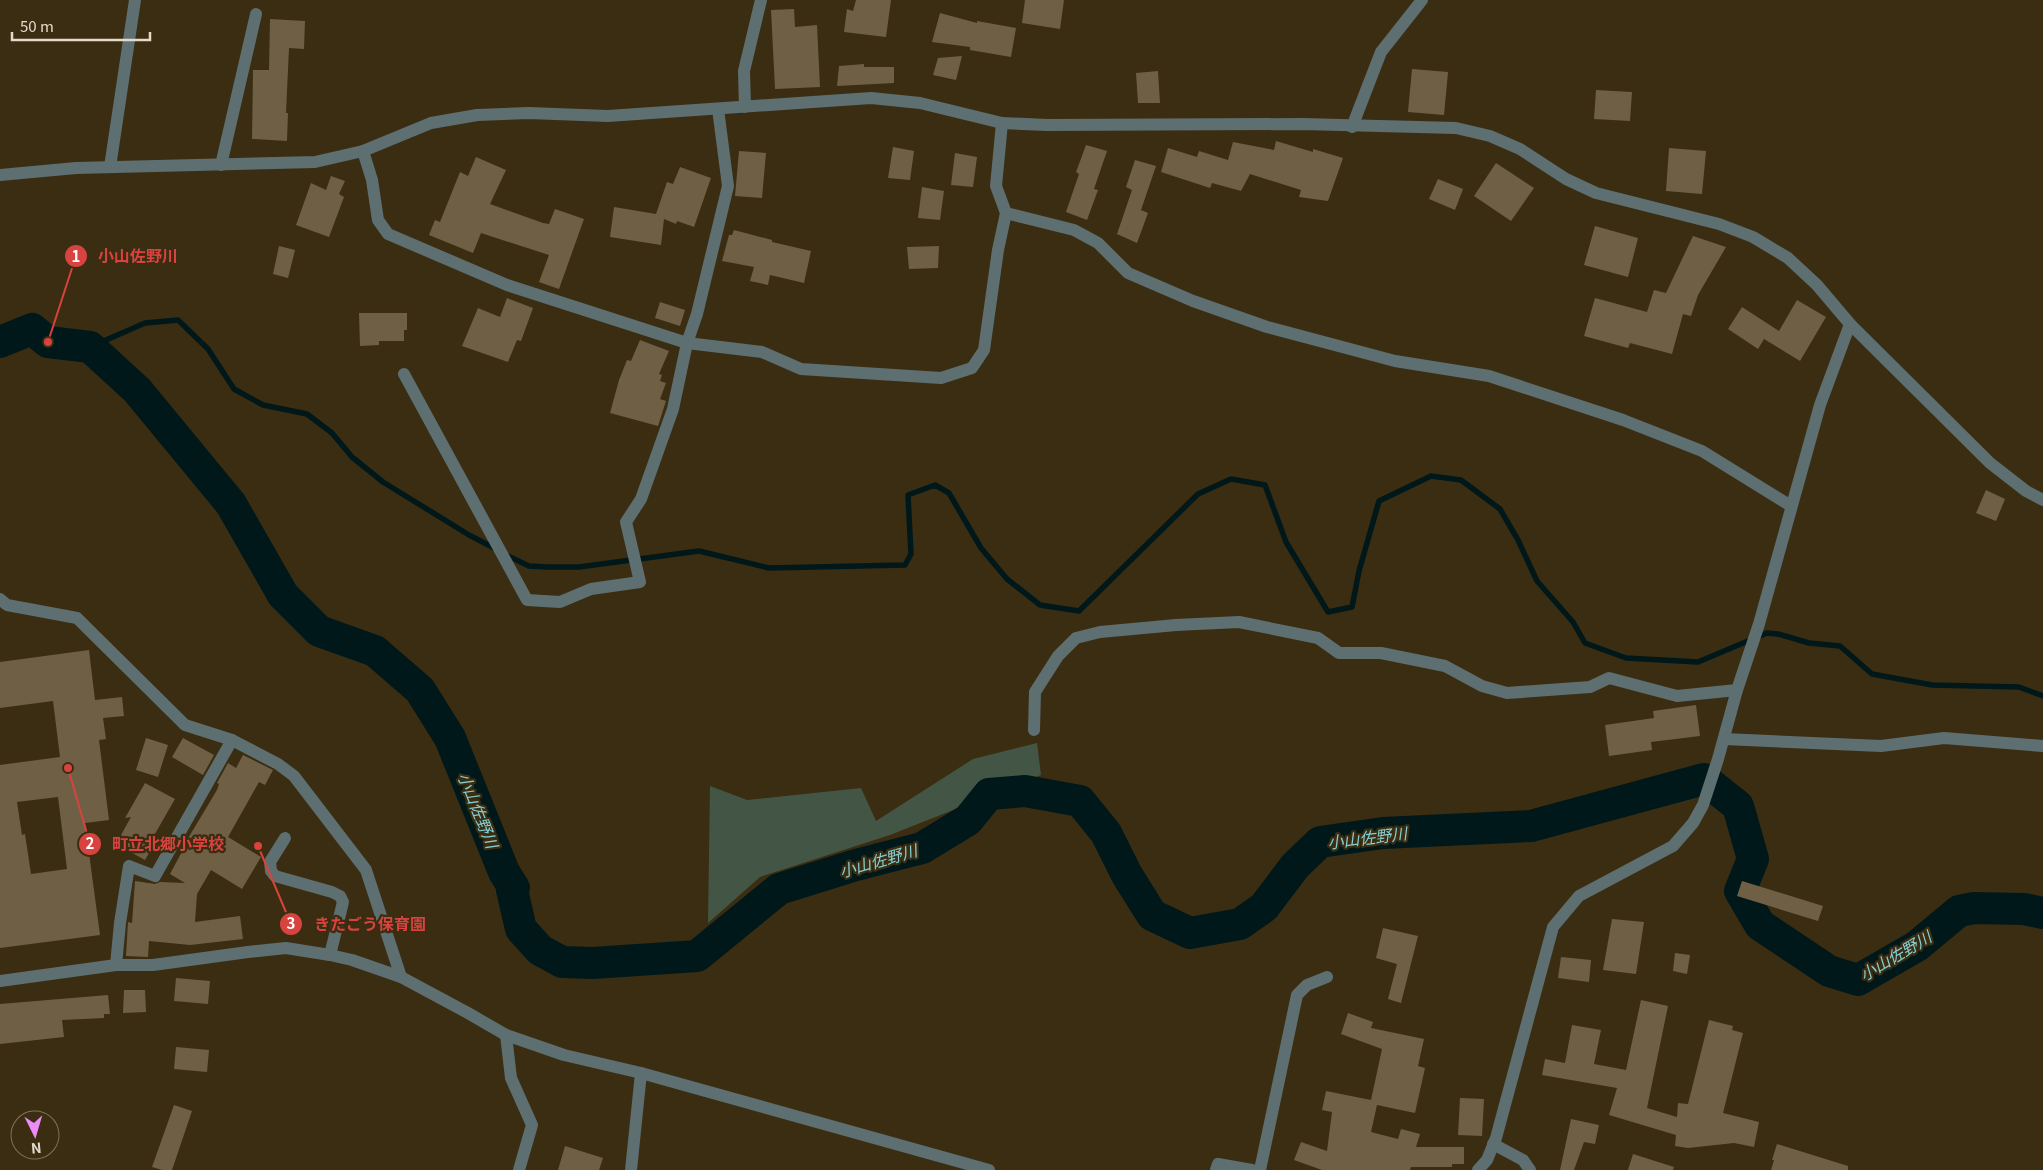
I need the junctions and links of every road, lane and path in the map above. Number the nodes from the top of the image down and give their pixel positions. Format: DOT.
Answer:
graph roads {
  1 [pos="135,0"];
  2 [pos="761,0"];
  3 [pos="1422,0"];
  4 [pos="256,14"];
  5 [pos="745,107"];
  6 [pos="718,108"];
  7 [pos="1002,123"];
  8 [pos="1352,127"];
  9 [pos="363,152"];
  10 [pos="221,165"];
  11 [pos="110,168"];
  12 [pos="0,174"];
  13 [pos="1006,213"];
  14 [pos="1850,324"];
  15 [pos="687,343"];
  16 [pos="404,374"];
  17 [pos="2043,500"];
  18 [pos="1791,506"];
  19 [pos="0,599"];
  20 [pos="1737,690"];
  21 [pos="1034,730"];
  22 [pos="1724,739"];
  23 [pos="232,740"];
  24 [pos="2043,746"];
  25 [pos="284,838"];
  26 [pos="330,955"];
  27 [pos="116,966"];
  28 [pos="401,977"];
  29 [pos="1327,977"];
  30 [pos="0,981"];
  31 [pos="506,1036"];
  32 [pos="641,1073"];
  33 [pos="1494,1144"];
  34 [pos="519,1170"];
  35 [pos="631,1170"];
  36 [pos="989,1170"];
  37 [pos="1216,1170"];
  38 [pos="1252,1170"];
  39 [pos="1260,1170"];
  40 [pos="1478,1170"];
  41 [pos="1530,1170"];
  1 -- 11 [label="street"];
  2 -- 5 [label="street"];
  3 -- 8 [label="street"];
  4 -- 10 [label="street"];
  5 -- 6 [label="street"];
  5 -- 7 [label="street"];
  6 -- 9 [label="street"];
  6 -- 15 [label="street"];
  7 -- 8 [label="street"];
  7 -- 13 [label="street"];
  8 -- 14 [label="street"];
  9 -- 10 [label="street"];
  9 -- 15 [label="street"];
  10 -- 11 [label="street"];
  11 -- 12 [label="street"];
  13 -- 15 [label="street"];
  13 -- 18 [label="street"];
  14 -- 17 [label="street"];
  14 -- 18 [label="street"];
  15 -- 16 [label="street"];
  18 -- 20 [label="street"];
  19 -- 23 [label="street"];
  20 -- 21 [label="street"];
  20 -- 22 [label="street"];
  22 -- 24 [label="street"];
  22 -- 33 [label="street"];
  23 -- 27 [label="street"];
  23 -- 28 [label="street"];
  25 -- 26 [label="street"];
  26 -- 27 [label="street"];
  26 -- 28 [label="street"];
  27 -- 30 [label="street"];
  28 -- 31 [label="street"];
  29 -- 39 [label="street"];
  31 -- 32 [label="street"];
  31 -- 34 [label="street"];
  32 -- 35 [label="street"];
  32 -- 36 [label="street"];
  33 -- 40 [label="street"];
  33 -- 41 [label="street"];
  37 -- 38 [label="street"];
}
